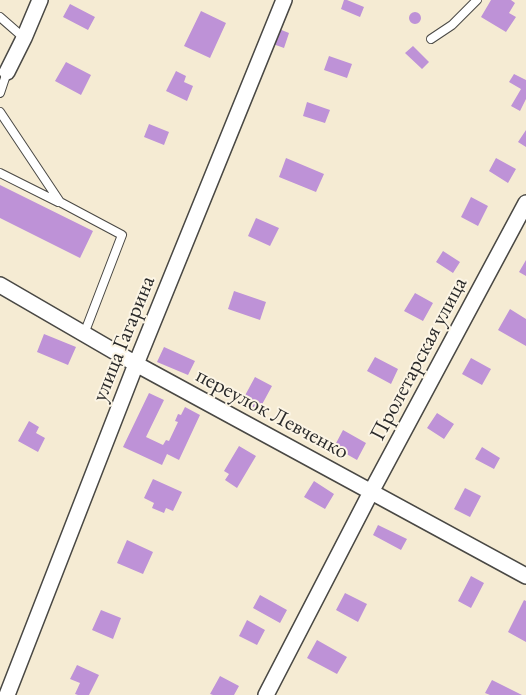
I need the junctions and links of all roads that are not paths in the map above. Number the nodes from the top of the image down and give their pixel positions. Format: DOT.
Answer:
graph roads {
  1 [pos="40,0"];
  2 [pos="284,0"];
  3 [pos="477,0"];
  4 [pos="0,17"];
  5 [pos="24,38"];
  6 [pos="431,39"];
  7 [pos="7,72"];
  8 [pos="0,93"];
  9 [pos="0,112"];
  10 [pos="0,172"];
  11 [pos="60,202"];
  12 [pos="526,203"];
  13 [pos="0,285"];
  14 [pos="84,334"];
  15 [pos="136,364"];
  16 [pos="371,492"];
  17 [pos="526,576"];
  18 [pos="9,694"];
  19 [pos="266,695"];
  1 -- 5 [label="street"];
  2 -- 15 [label="street, улица Гагарина"];
  3 -- 6 [label="lane"];
  4 -- 5 [label="lane"];
  5 -- 7 [label="street"];
  7 -- 8 [label="lane"];
  9 -- 11 [label="lane"];
  10 -- 11 [label="lane"];
  11 -- 14 [label="lane"];
  12 -- 16 [label="street, Пролетарская улица"];
  13 -- 14 [label="street, переулок Левченко"];
  14 -- 15 [label="street, переулок Левченко"];
  15 -- 16 [label="street, переулок Левченко"];
  15 -- 18 [label="street, улица Гагарина"];
  16 -- 17 [label="street, переулок Левченко"];
  16 -- 19 [label="street, Пролетарская улица"];
}
